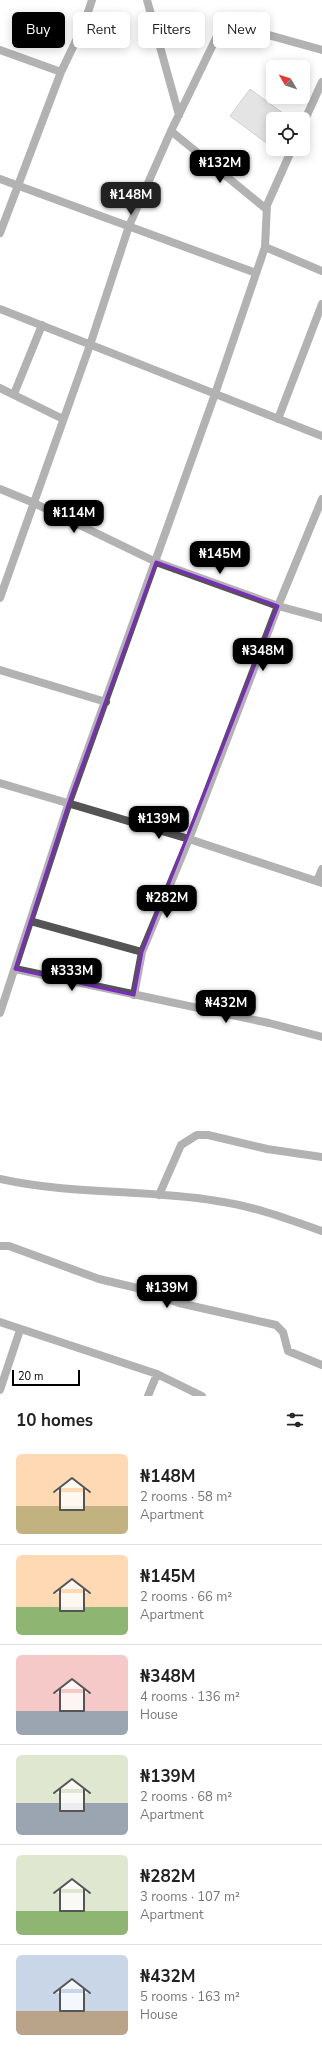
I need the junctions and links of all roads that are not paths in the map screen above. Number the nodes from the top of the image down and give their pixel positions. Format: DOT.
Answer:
graph roads {
  1 [pos="92,0"];
  2 [pos="147,0"];
  3 [pos="0,50"];
  4 [pos="322,50"];
  5 [pos="60,72"];
  6 [pos="322,82"];
  7 [pos="308,112"];
  8 [pos="179,115"];
  9 [pos="171,131"];
  10 [pos="289,156"];
  11 [pos="0,179"];
  12 [pos="17,185"];
  13 [pos="267,204"];
  14 [pos="129,226"];
  15 [pos="0,233"];
  16 [pos="265,247"];
  17 [pos="322,271"];
  18 [pos="256,273"];
  19 [pos="322,304"];
  20 [pos="0,309"];
  21 [pos="42,325"];
  22 [pos="90,345"];
  23 [pos="0,388"];
  24 [pos="14,394"];
  25 [pos="215,394"];
  26 [pos="63,419"];
  27 [pos="278,419"];
  28 [pos="322,436"];
  29 [pos="0,490"];
  30 [pos="322,499"];
  31 [pos="34,503"];
  32 [pos="156,562"];
  33 [pos="0,598"];
  34 [pos="278,606"];
  35 [pos="322,618"];
  36 [pos="0,670"];
  37 [pos="106,702"];
  38 [pos="0,783"];
  39 [pos="69,802"];
  40 [pos="189,839"];
  41 [pos="322,869"];
  42 [pos="320,882"];
  43 [pos="30,921"];
  44 [pos="142,952"];
  45 [pos="15,969"];
  46 [pos="134,995"];
  47 [pos="0,1013"];
  48 [pos="322,1037"];
  49 [pos="322,1158"];
  50 [pos="0,1179"];
  51 [pos="159,1196"];
  52 [pos="322,1230"];
  53 [pos="0,1246"];
  54 [pos="0,1322"];
  55 [pos="20,1330"];
  56 [pos="322,1365"];
  57 [pos="157,1374"];
  58 [pos="0,1390"];
  59 [pos="148,1396"];
  60 [pos="202,1396"];
  1 -- 5 [label="street"];
  2 -- 8 [label="street"];
  3 -- 5 [label="street"];
  4 -- 8 [label="street"];
  5 -- 12 [label="street"];
  6 -- 7 [label="street"];
  8 -- 9 [label="street"];
  9 -- 13 [label="street"];
  9 -- 14 [label="street"];
  10 -- 13 [label="street"];
  11 -- 12 [label="street"];
  12 -- 14 [label="street"];
  12 -- 15 [label="street"];
  13 -- 16 [label="street"];
  14 -- 18 [label="street"];
  14 -- 22 [label="street"];
  16 -- 17 [label="street"];
  16 -- 18 [label="street"];
  18 -- 25 [label="street"];
  19 -- 27 [label="street"];
  20 -- 21 [label="street"];
  21 -- 22 [label="street"];
  21 -- 24 [label="street"];
  22 -- 25 [label="street"];
  22 -- 26 [label="street"];
  23 -- 24 [label="street"];
  24 -- 26 [label="street"];
  25 -- 27 [label="street"];
  25 -- 32 [label="street"];
  26 -- 31 [label="street"];
  27 -- 28 [label="street"];
  29 -- 31 [label="street"];
  30 -- 34 [label="street"];
  31 -- 32 [label="street"];
  31 -- 33 [label="street"];
  32 -- 34 [label="street"];
  32 -- 37 [label="street"];
  34 -- 35 [label="street"];
  34 -- 40 [label="street"];
  36 -- 37 [label="street"];
  37 -- 39 [label="street"];
  38 -- 39 [label="street"];
  39 -- 40 [label="street"];
  39 -- 43 [label="street"];
  40 -- 42 [label="street"];
  40 -- 44 [label="street"];
  41 -- 42 [label="street"];
  43 -- 44 [label="street"];
  43 -- 45 [label="street"];
  44 -- 46 [label="street"];
  45 -- 46 [label="street"];
  45 -- 47 [label="street"];
  46 -- 48 [label="street"];
  49 -- 51 [label="street"];
  50 -- 51 [label="street"];
  51 -- 52 [label="street"];
  53 -- 56 [label="street"];
  54 -- 55 [label="street"];
  55 -- 57 [label="street"];
  55 -- 58 [label="street"];
  57 -- 59 [label="street"];
  57 -- 60 [label="street"];
}
